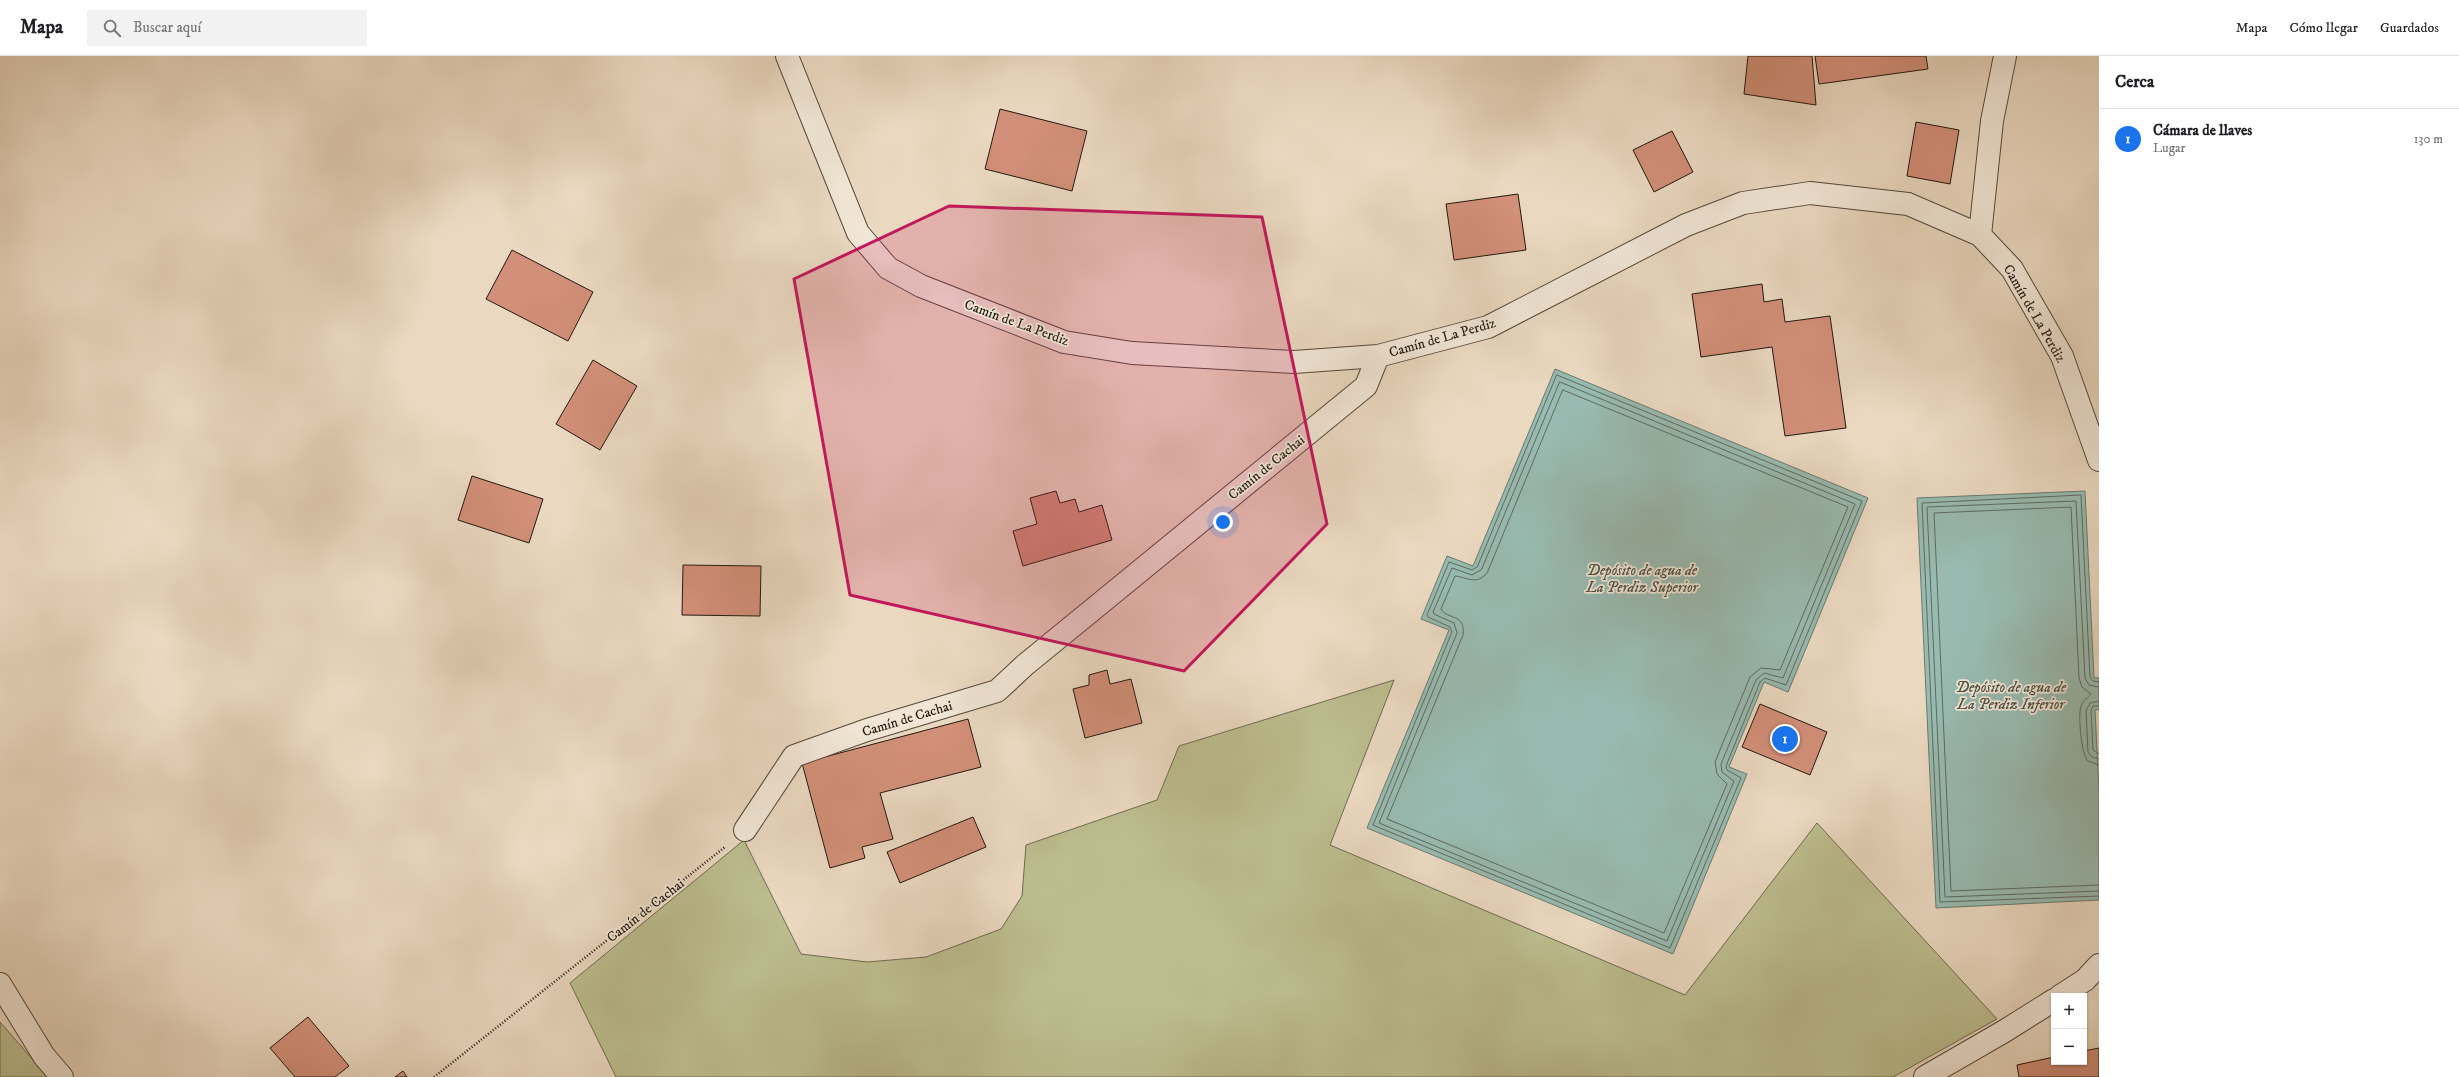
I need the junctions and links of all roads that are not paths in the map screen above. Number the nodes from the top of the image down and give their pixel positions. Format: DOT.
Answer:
graph roads {
  1 [pos="787,56"];
  2 [pos="2006,56"];
  3 [pos="1980,235"];
  4 [pos="1378,356"];
  5 [pos="2099,460"];
  6 [pos="745,830"];
  7 [pos="2099,965"];
  8 [pos="0,984"];
  9 [pos="2065,993"];
  10 [pos="2051,1002"];
  11 [pos="62,1077"];
  12 [pos="1925,1077"];
  1 -- 4 [label="street, Camín de La Perdiz"];
  2 -- 3 [label="street"];
  3 -- 4 [label="street, Camín de La Perdiz"];
  3 -- 5 [label="street, Camín de La Perdiz"];
  4 -- 6 [label="street, Camín de Cachai"];
  7 -- 9 [label="street"];
  8 -- 11 [label="street"];
  10 -- 12 [label="street"];
}
